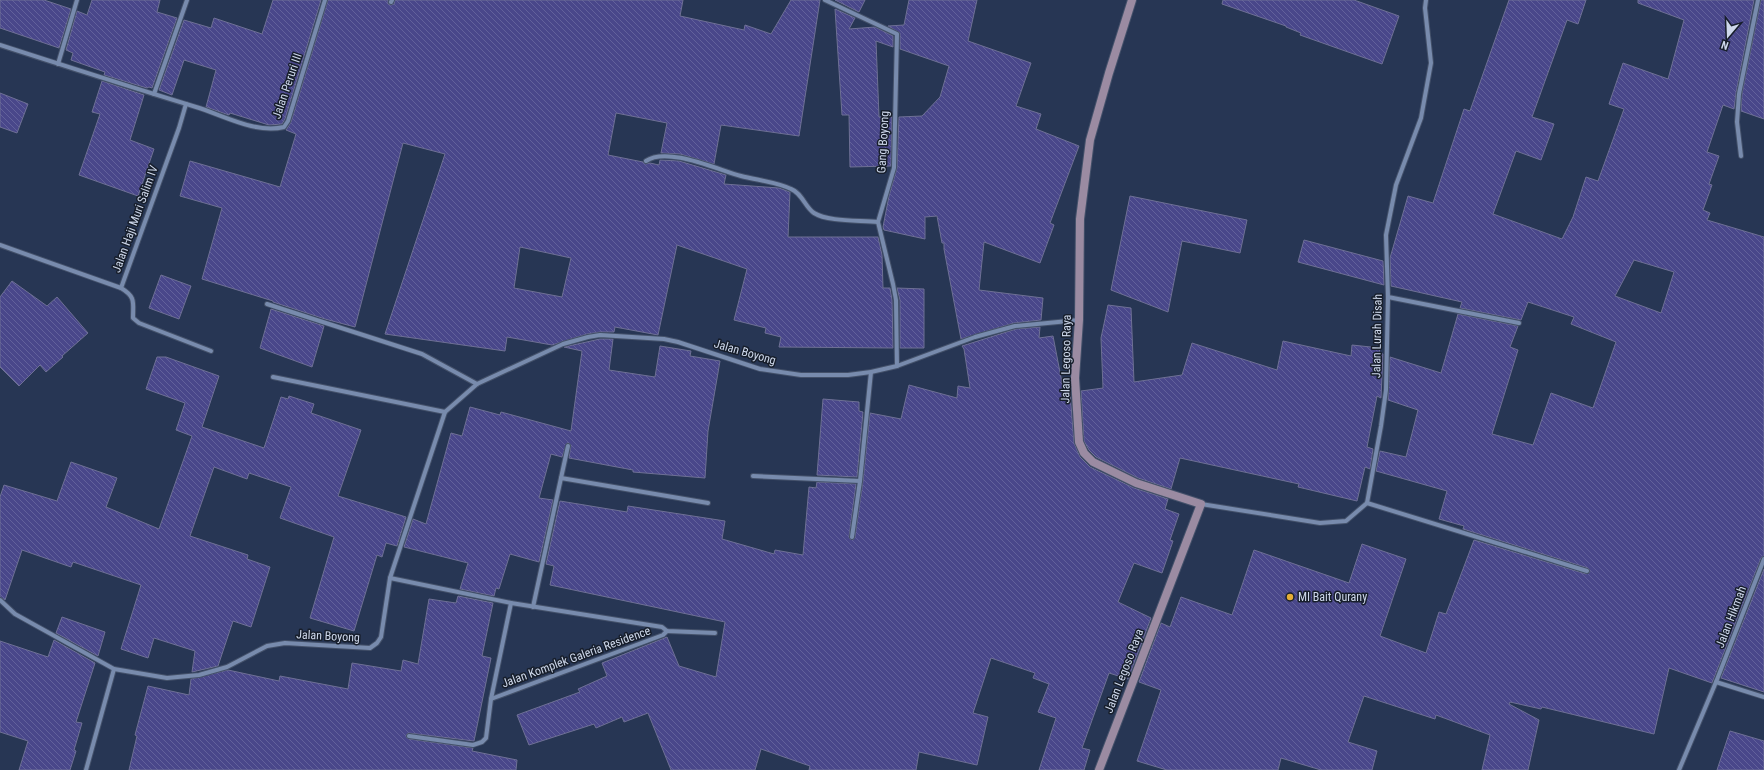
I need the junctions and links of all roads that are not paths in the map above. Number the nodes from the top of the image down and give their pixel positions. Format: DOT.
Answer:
graph roads {
  1 [pos="77,0"];
  2 [pos="187,0"];
  3 [pos="325,0"];
  4 [pos="825,0"];
  5 [pos="1132,0"];
  6 [pos="1426,0"];
  7 [pos="1758,0"];
  8 [pos="0,45"];
  9 [pos="58,64"];
  10 [pos="154,94"];
  11 [pos="186,104"];
  12 [pos="1741,156"];
  13 [pos="646,161"];
  14 [pos="878,222"];
  15 [pos="0,245"];
  16 [pos="121,288"];
  17 [pos="1388,297"];
  18 [pos="267,304"];
  19 [pos="1079,320"];
  20 [pos="1519,323"];
  21 [pos="211,350"];
  22 [pos="897,366"];
  23 [pos="871,372"];
  24 [pos="273,377"];
  25 [pos="477,384"];
  26 [pos="445,412"];
  27 [pos="568,446"];
  28 [pos="753,476"];
  29 [pos="561,478"];
  30 [pos="860,481"];
  31 [pos="1367,502"];
  32 [pos="708,503"];
  33 [pos="1202,504"];
  34 [pos="852,537"];
  35 [pos="1764,559"];
  36 [pos="1587,571"];
  37 [pos="390,578"];
  38 [pos="0,600"];
  39 [pos="511,603"];
  40 [pos="533,607"];
  41 [pos="667,631"];
  42 [pos="715,633"];
  43 [pos="114,669"];
  44 [pos="1716,682"];
  45 [pos="1764,697"];
  46 [pos="491,699"];
  47 [pos="409,736"];
  48 [pos="86,770"];
  49 [pos="1099,770"];
  50 [pos="1679,770"];
  1 -- 9 [label="street"];
  2 -- 10 [label="street"];
  3 -- 11 [label="street, Jalan Peruri III"];
  4 -- 14 [label="street, Gang Boyong"];
  5 -- 19 [label="street, Jalan Legoso Raya"];
  6 -- 17 [label="street, Jalan Lurah Disah"];
  7 -- 12 [label="street"];
  8 -- 9 [label="street"];
  9 -- 10 [label="street"];
  10 -- 11 [label="street"];
  11 -- 16 [label="street, Jalan Haji Muri Salim IV"];
  13 -- 14 [label="street"];
  14 -- 22 [label="street"];
  15 -- 16 [label="street, Jalan Haji Muri Salim IV"];
  16 -- 21 [label="street"];
  17 -- 20 [label="street"];
  17 -- 31 [label="street, Jalan Lurah Disah"];
  18 -- 25 [label="street"];
  19 -- 22 [label="street, Jalan Boyong"];
  19 -- 33 [label="street, Jalan Legoso Raya"];
  22 -- 23 [label="street, Jalan Boyong"];
  23 -- 25 [label="street, Jalan Boyong"];
  23 -- 30 [label="street"];
  24 -- 26 [label="street"];
  25 -- 26 [label="street, Jalan Boyong"];
  26 -- 37 [label="street, Jalan Boyong"];
  27 -- 29 [label="street"];
  28 -- 30 [label="street"];
  29 -- 32 [label="street"];
  29 -- 40 [label="street"];
  30 -- 34 [label="street"];
  31 -- 33 [label="street"];
  31 -- 36 [label="street"];
  33 -- 49 [label="street, Jalan Legoso Raya"];
  35 -- 44 [label="street, Jalan Hikmah"];
  37 -- 39 [label="street, Jalan Komplek Galeria Residence"];
  37 -- 43 [label="street, Jalan Boyong"];
  38 -- 43 [label="street, Jalan Boyong"];
  39 -- 40 [label="street, Jalan Komplek Galeria Residence"];
  39 -- 46 [label="street, Jalan Komplek Galeria Residence"];
  40 -- 41 [label="street, Jalan Komplek Galeria Residence"];
  41 -- 42 [label="street, Jalan Komplek Galeria Residence"];
  41 -- 46 [label="street, Jalan Komplek Galeria Residence"];
  43 -- 48 [label="street"];
  44 -- 45 [label="street"];
  44 -- 50 [label="street, Jalan Hikmah"];
  46 -- 47 [label="street, Jalan Komplek Galeria Residence"];
}
